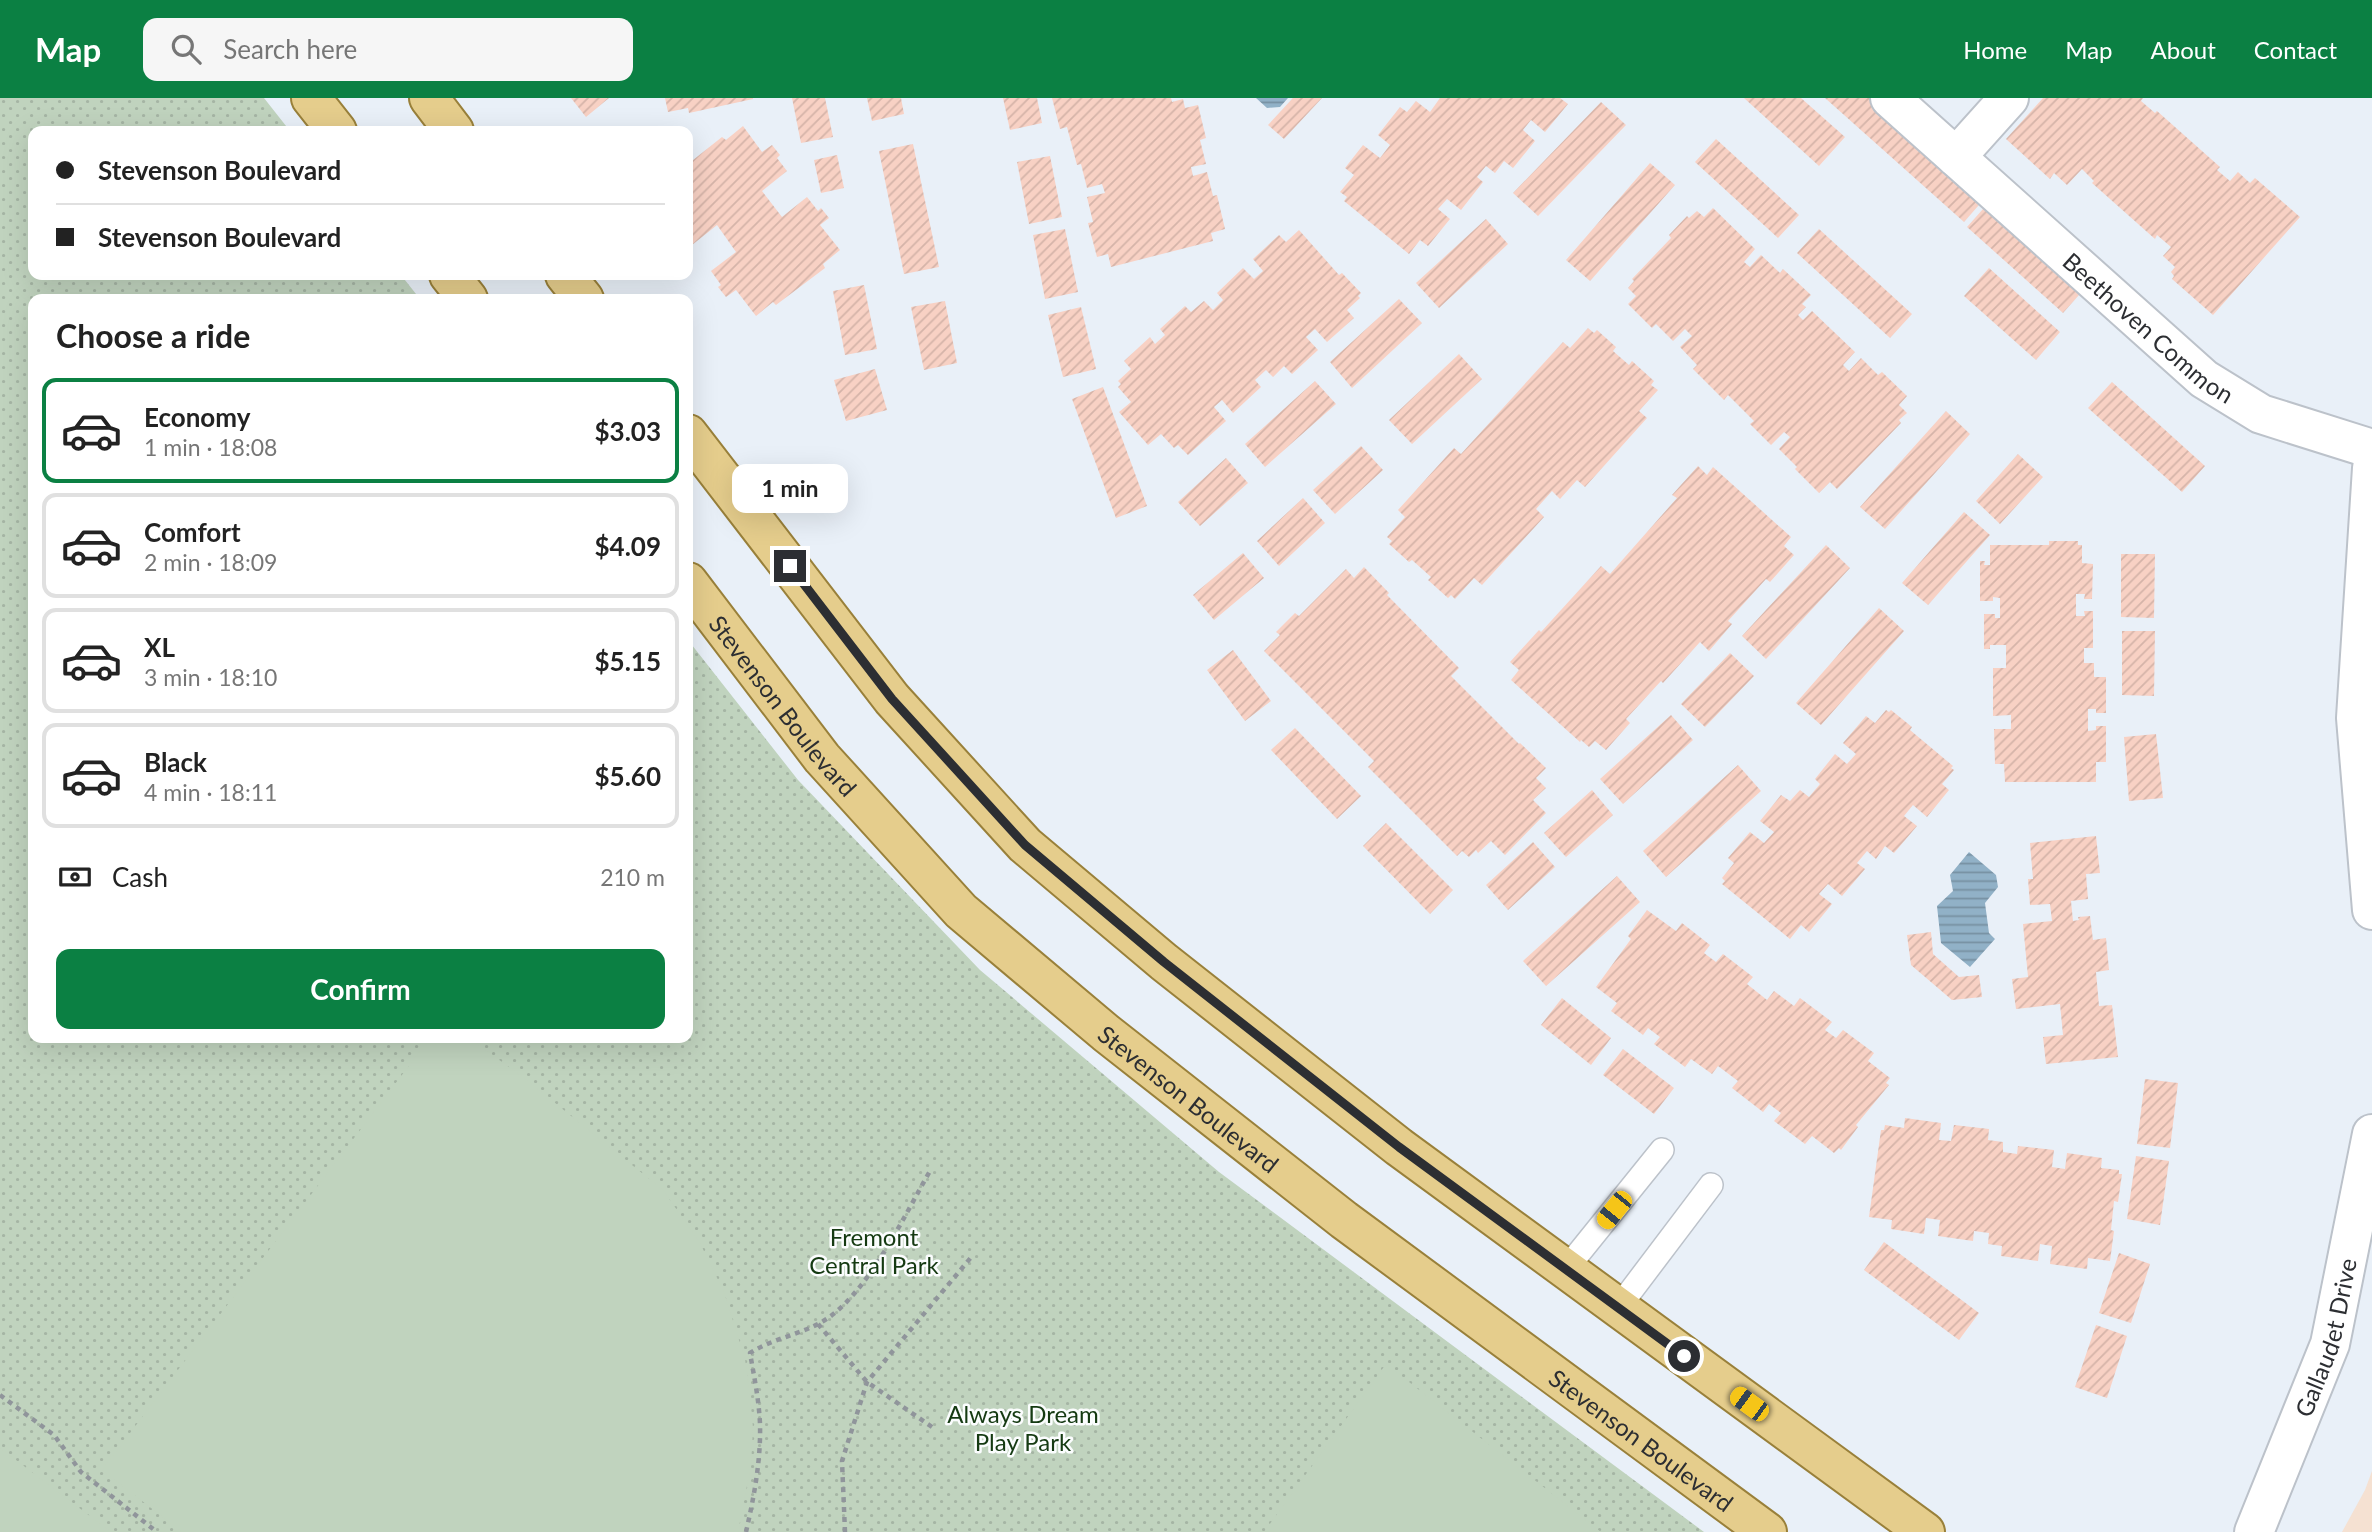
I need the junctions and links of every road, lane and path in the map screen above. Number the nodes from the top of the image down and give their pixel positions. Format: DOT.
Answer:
graph roads {
  1 [pos="311,98"];
  2 [pos="429,98"];
  3 [pos="1890,98"];
  4 [pos="2009,98"];
  5 [pos="333,126"];
  6 [pos="450,126"];
  7 [pos="1956,157"];
  8 [pos="453,280"];
  9 [pos="569,280"];
  10 [pos="464,294"];
  11 [pos="580,294"];
  12 [pos="693,440"];
  13 [pos="2372,449"];
  14 [pos="2372,468"];
  15 [pos="693,589"];
  16 [pos="2372,910"];
  17 [pos="2372,1133"];
  18 [pos="1662,1150"];
  19 [pos="930,1171"];
  20 [pos="1711,1185"];
  21 [pos="973,1255"];
  22 [pos="1566,1269"];
  23 [pos="1618,1307"];
  24 [pos="818,1324"];
  25 [pos="867,1381"];
  26 [pos="0,1395"];
  27 [pos="932,1427"];
  28 [pos="157,1532"];
  29 [pos="746,1532"];
  30 [pos="845,1532"];
  31 [pos="1767,1532"];
  32 [pos="1925,1532"];
  33 [pos="2254,1532"];
  1 -- 5 [label="main road"];
  2 -- 6 [label="main road"];
  3 -- 7 [label="street, Beethoven Common"];
  4 -- 7 [label="street"];
  7 -- 13 [label="street, Beethoven Common"];
  8 -- 10 [label="main road"];
  9 -- 11 [label="main road"];
  12 -- 22 [label="main road"];
  14 -- 16 [label="street"];
  15 -- 31 [label="main road, Stevenson Boulevard"];
  17 -- 33 [label="street, Gallaudet Drive"];
  18 -- 22 [label="lane"];
  19 -- 24 [label="path"];
  20 -- 23 [label="lane"];
  21 -- 25 [label="path"];
  22 -- 23 [label="main road"];
  23 -- 32 [label="main road"];
  24 -- 25 [label="path"];
  24 -- 29 [label="path"];
  25 -- 27 [label="path"];
  25 -- 30 [label="path"];
  26 -- 28 [label="path"];
}
